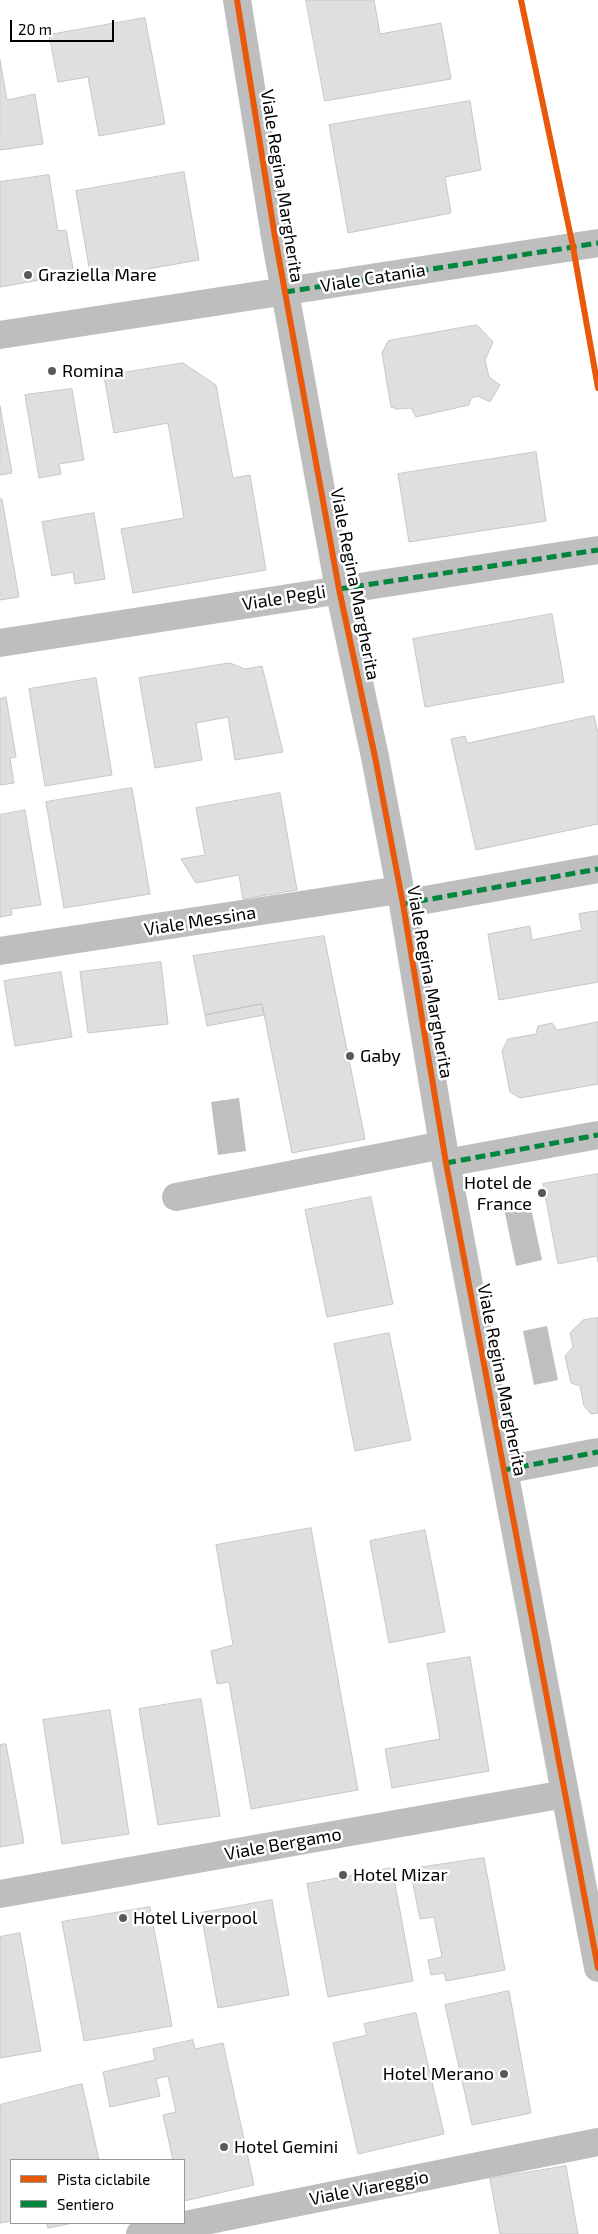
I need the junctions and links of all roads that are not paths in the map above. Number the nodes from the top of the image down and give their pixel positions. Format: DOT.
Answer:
graph roads {
  1 [pos="238,0"];
  2 [pos="598,244"];
  3 [pos="284,292"];
  4 [pos="0,335"];
  5 [pos="598,550"];
  6 [pos="339,589"];
  7 [pos="0,643"];
  8 [pos="598,869"];
  9 [pos="401,897"];
  10 [pos="0,951"];
  11 [pos="598,1135"];
  12 [pos="444,1154"];
  13 [pos="176,1197"];
  14 [pos="598,1452"];
  15 [pos="504,1470"];
  16 [pos="566,1794"];
  17 [pos="0,1894"];
  18 [pos="598,1968"];
  19 [pos="598,2142"];
  20 [pos="140,2234"];
  1 -- 3 [label="street, Viale Regina Margherita"];
  2 -- 3 [label="street, Viale Catania"];
  3 -- 4 [label="street, Viale Catania"];
  3 -- 6 [label="street, Viale Regina Margherita"];
  5 -- 6 [label="street, Viale Pegli"];
  6 -- 7 [label="street, Viale Pegli"];
  6 -- 9 [label="street, Viale Regina Margherita"];
  8 -- 9 [label="street, Viale Messina"];
  9 -- 10 [label="street, Viale Messina"];
  9 -- 12 [label="street, Viale Regina Margherita"];
  11 -- 12 [label="street"];
  12 -- 13 [label="street"];
  12 -- 15 [label="street, Viale Regina Margherita"];
  14 -- 15 [label="street, Viale Regina Margherita"];
  15 -- 16 [label="street, Viale Regina Margherita"];
  16 -- 17 [label="street, Viale Bergamo"];
  16 -- 18 [label="street, Viale Regina Margherita"];
  19 -- 20 [label="street, Viale Viareggio"];
}
